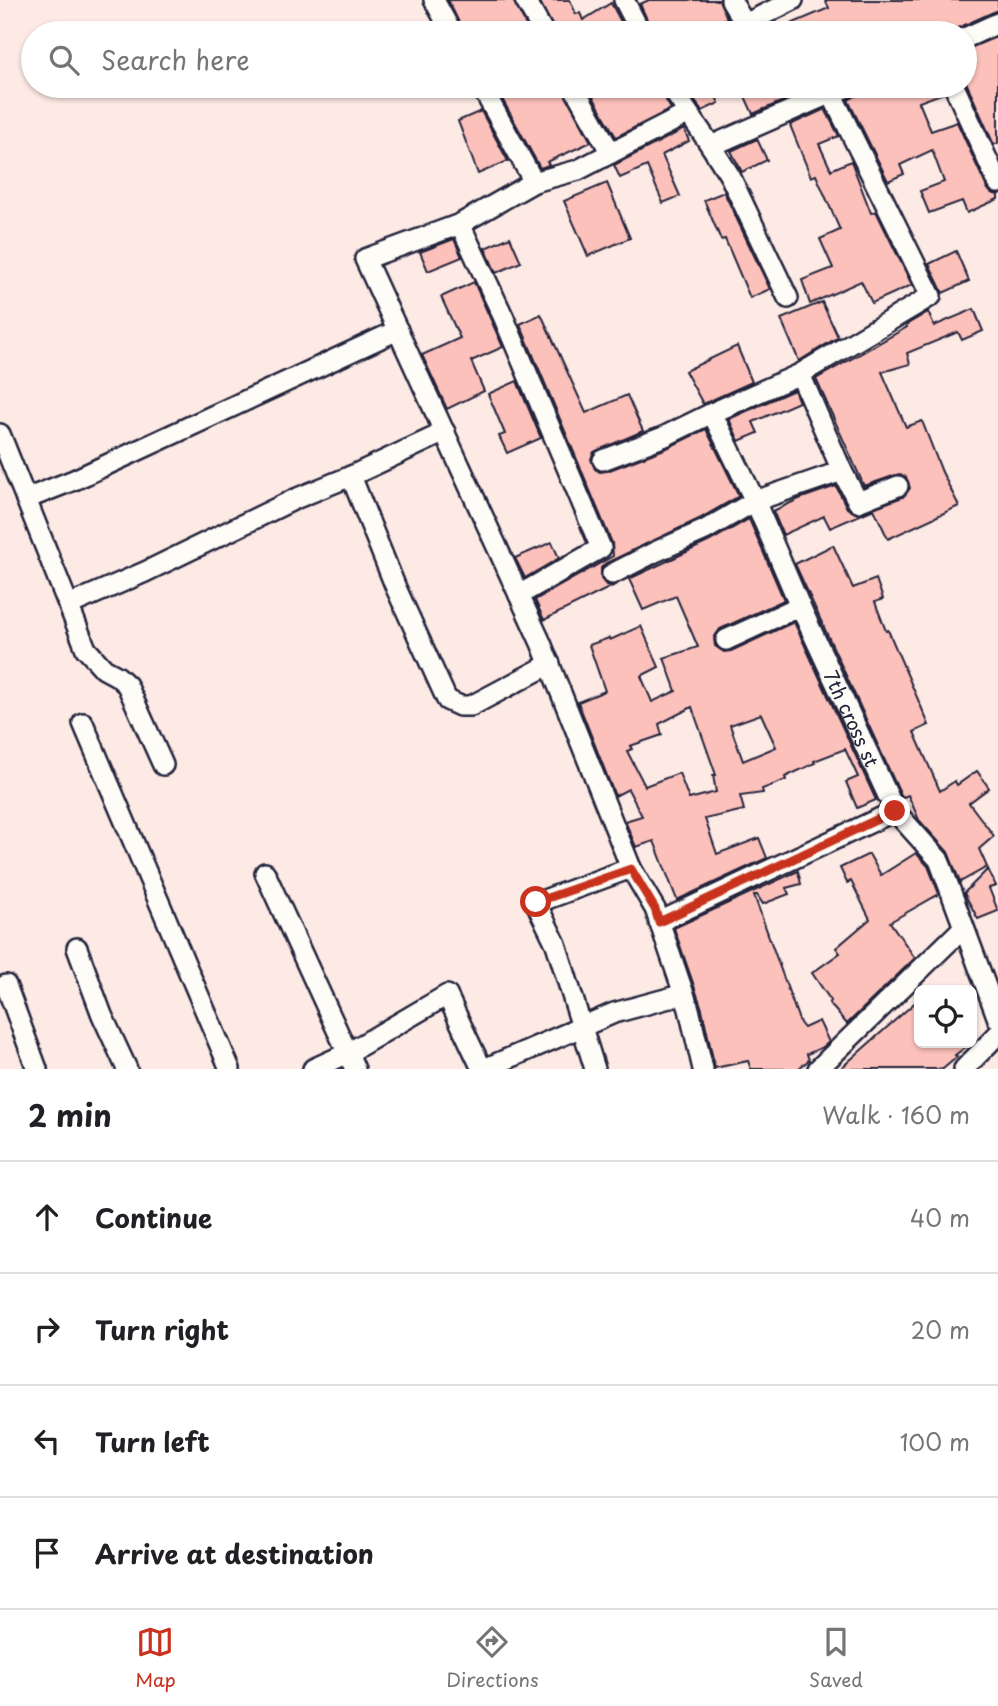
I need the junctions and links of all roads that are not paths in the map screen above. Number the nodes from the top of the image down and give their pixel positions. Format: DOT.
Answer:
graph roads {
  1 [pos="434,0"];
  2 [pos="525,0"];
  3 [pos="624,0"];
  4 [pos="731,0"];
  5 [pos="793,0"];
  6 [pos="445,21"];
  7 [pos="537,21"];
  8 [pos="635,21"];
  9 [pos="743,21"];
  10 [pos="751,21"];
  11 [pos="998,23"];
  12 [pos="977,33"];
  13 [pos="488,98"];
  14 [pos="580,98"];
  15 [pos="677,98"];
  16 [pos="820,98"];
  17 [pos="833,98"];
  18 [pos="959,98"];
  19 [pos="687,114"];
  20 [pos="711,146"];
  21 [pos="611,153"];
  22 [pos="534,182"];
  23 [pos="998,183"];
  24 [pos="460,224"];
  25 [pos="788,298"];
  26 [pos="398,330"];
  27 [pos="800,374"];
  28 [pos="712,412"];
  29 [pos="444,432"];
  30 [pos="0,434"];
  31 [pos="603,460"];
  32 [pos="842,471"];
  33 [pos="351,477"];
  34 [pos="898,486"];
  35 [pos="26,499"];
  36 [pos="755,501"];
  37 [pos="612,574"];
  38 [pos="519,595"];
  39 [pos="69,605"];
  40 [pos="800,606"];
  41 [pos="726,640"];
  42 [pos="550,664"];
  43 [pos="83,723"];
  44 [pos="163,765"];
  45 [pos="895,811"];
  46 [pos="631,869"];
  47 [pos="265,873"];
  48 [pos="659,922"];
  49 [pos="963,928"];
  50 [pos="77,948"];
  51 [pos="6,985"];
  52 [pos="684,995"];
  53 [pos="998,1019"];
  54 [pos="581,1028"];
  55 [pos="998,1034"];
  56 [pos="351,1061"];
  57 [pos="37,1069"];
  58 [pos="127,1069"];
  59 [pos="230,1069"];
  60 [pos="313,1069"];
  61 [pos="483,1069"];
  62 [pos="594,1069"];
  63 [pos="703,1069"];
  64 [pos="818,1069"];
  65 [pos="964,1069"];
  1 -- 6 [label="street"];
  2 -- 7 [label="street"];
  3 -- 8 [label="street"];
  4 -- 9 [label="street"];
  5 -- 10 [label="street"];
  11 -- 12 [label="street"];
  13 -- 22 [label="street"];
  14 -- 21 [label="street"];
  15 -- 19 [label="street"];
  16 -- 20 [label="street"];
  17 -- 27 [label="street"];
  18 -- 23 [label="street"];
  19 -- 20 [label="street"];
  19 -- 21 [label="street"];
  20 -- 25 [label="street"];
  21 -- 22 [label="street"];
  22 -- 24 [label="street"];
  24 -- 26 [label="street"];
  24 -- 38 [label="street"];
  26 -- 29 [label="street"];
  26 -- 35 [label="street"];
  27 -- 28 [label="street"];
  27 -- 32 [label="street"];
  28 -- 31 [label="street"];
  28 -- 36 [label="street, 7th cross st"];
  29 -- 33 [label="street"];
  29 -- 38 [label="street"];
  30 -- 35 [label="street"];
  32 -- 34 [label="street"];
  32 -- 36 [label="street"];
  33 -- 39 [label="street"];
  33 -- 42 [label="street"];
  35 -- 39 [label="street"];
  36 -- 37 [label="street"];
  36 -- 40 [label="street, 7th cross st"];
  38 -- 42 [label="street"];
  39 -- 44 [label="street"];
  40 -- 41 [label="street"];
  40 -- 45 [label="street, 7th cross st"];
  42 -- 46 [label="street"];
  43 -- 59 [label="street"];
  45 -- 48 [label="street"];
  45 -- 49 [label="street, 7th cross st"];
  46 -- 48 [label="street"];
  46 -- 54 [label="street"];
  47 -- 56 [label="street"];
  48 -- 52 [label="street"];
  49 -- 53 [label="street, 7th cross st"];
  49 -- 64 [label="street"];
  50 -- 58 [label="street"];
  51 -- 57 [label="street"];
  52 -- 54 [label="street"];
  52 -- 63 [label="street"];
  54 -- 61 [label="street"];
  54 -- 62 [label="street"];
  55 -- 65 [label="street"];
  56 -- 60 [label="street"];
  56 -- 61 [label="street"];
}
